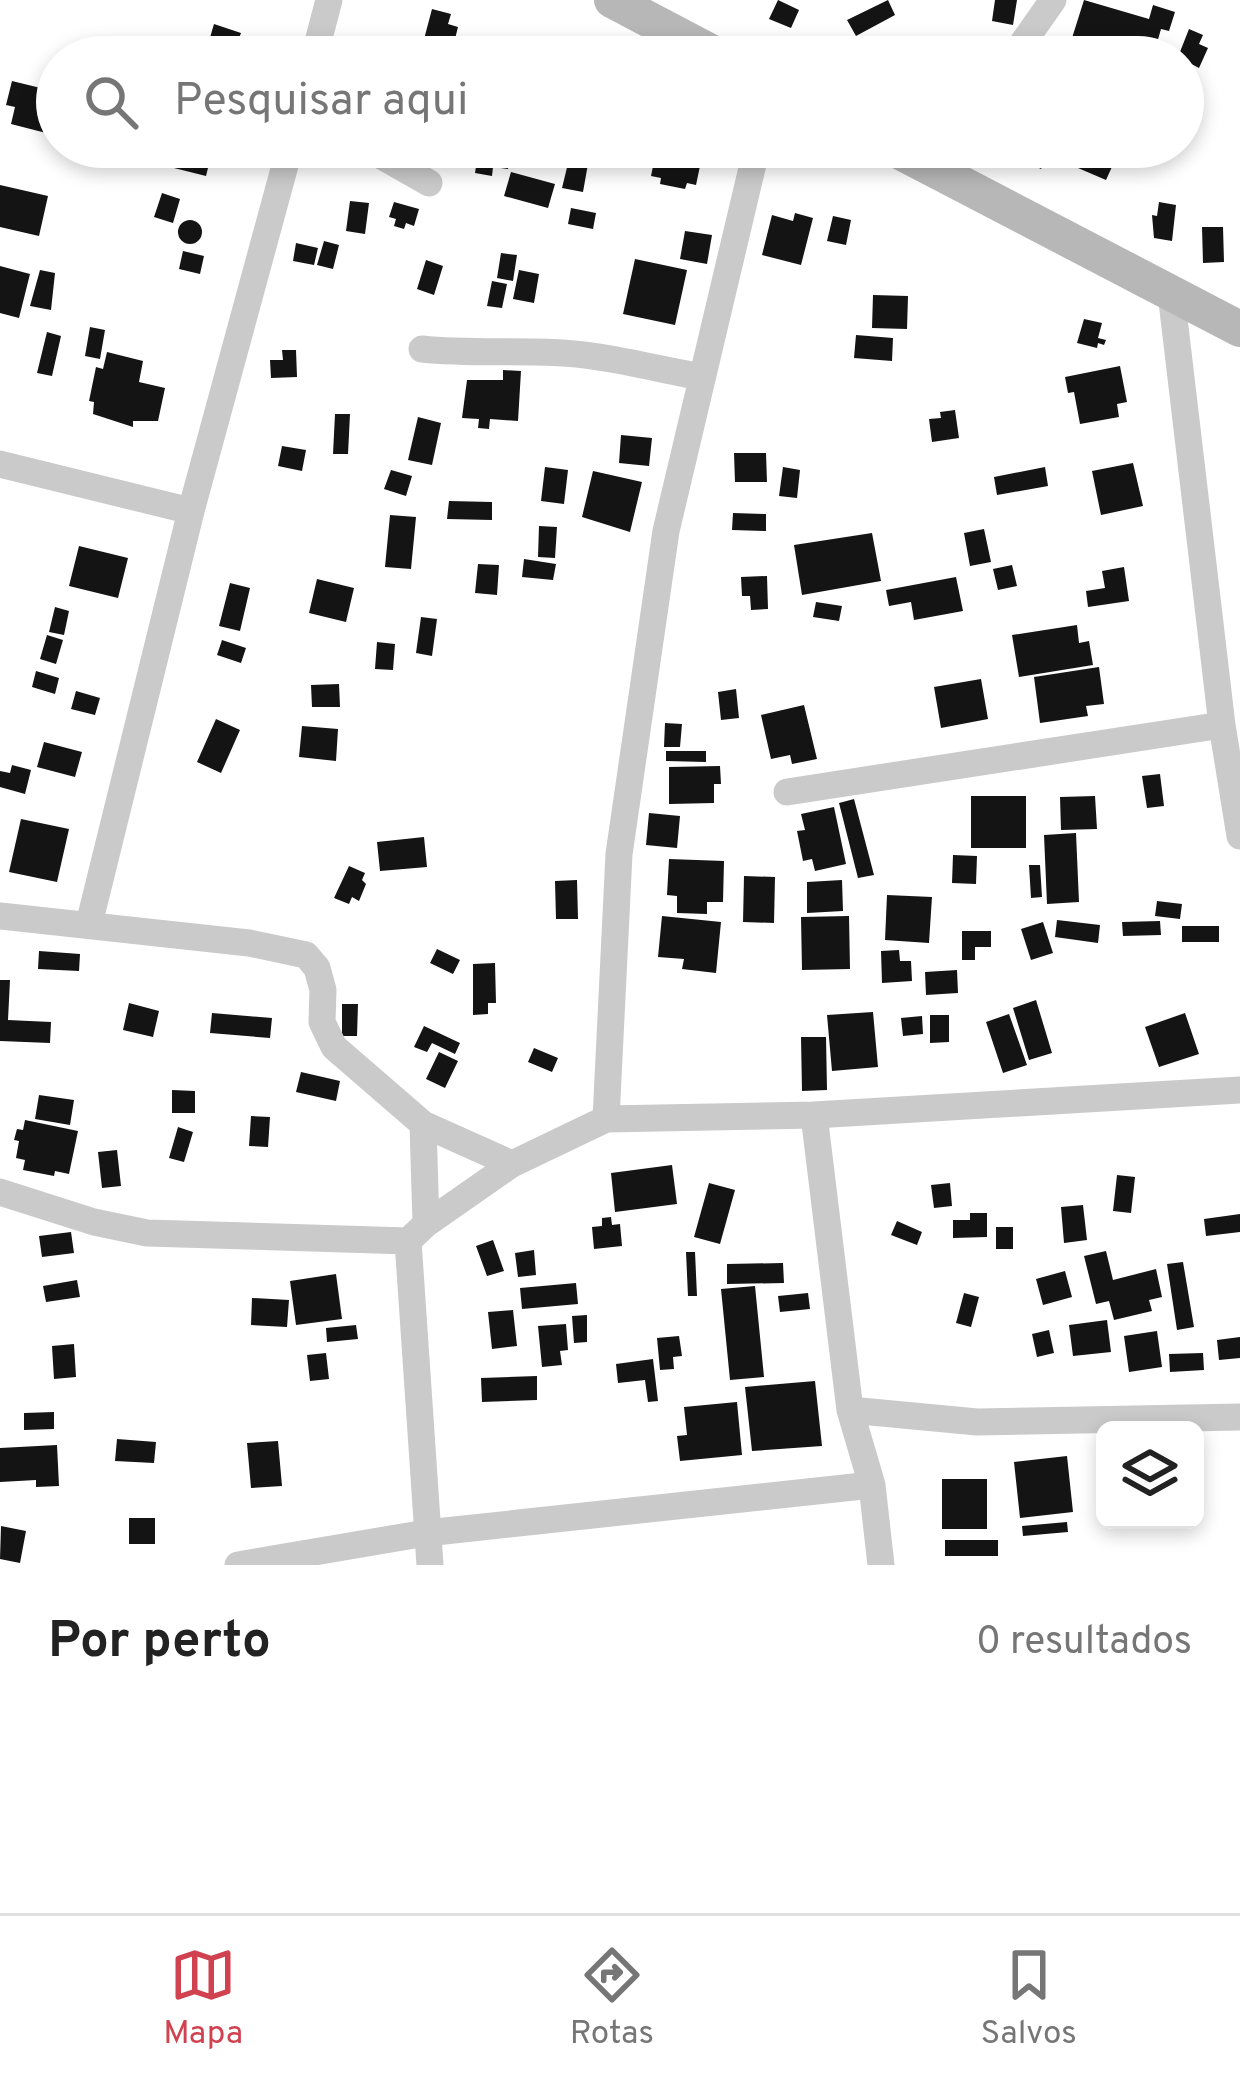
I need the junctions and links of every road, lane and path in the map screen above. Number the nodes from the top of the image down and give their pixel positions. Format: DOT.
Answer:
graph roads {
  1 [pos="329,0"];
  2 [pos="1053,0"];
  3 [pos="614,1"];
  4 [pos="320,36"];
  5 [pos="680,36"];
  6 [pos="1028,36"];
  7 [pos="284,168"];
  8 [pos="404,168"];
  9 [pos="752,168"];
  10 [pos="958,168"];
  11 [pos="429,182"];
  12 [pos="1171,292"];
  13 [pos="1240,329"];
  14 [pos="422,349"];
  15 [pos="702,377"];
  16 [pos="0,464"];
  17 [pos="191,511"];
  18 [pos="1222,725"];
  19 [pos="787,792"];
  20 [pos="1240,836"];
  21 [pos="0,916"];
  22 [pos="89,924"];
  23 [pos="1240,1090"];
  24 [pos="814,1115"];
  25 [pos="606,1118"];
  26 [pos="423,1124"];
  27 [pos="512,1164"];
  28 [pos="0,1192"];
  29 [pos="417,1232"];
  30 [pos="850,1410"];
  31 [pos="1240,1417"];
  32 [pos="872,1485"];
  33 [pos="426,1533"];
  34 [pos="238,1565"];
  35 [pos="430,1565"];
  36 [pos="881,1565"];
  1 -- 4 [label="street"];
  2 -- 6 [label="street"];
  3 -- 5 [label="main road"];
  7 -- 17 [label="street"];
  8 -- 11 [label="street"];
  9 -- 15 [label="street"];
  10 -- 12 [label="main road"];
  12 -- 13 [label="main road"];
  12 -- 18 [label="street"];
  14 -- 15 [label="street"];
  15 -- 25 [label="street"];
  16 -- 17 [label="street"];
  17 -- 22 [label="street"];
  18 -- 19 [label="street"];
  18 -- 20 [label="street"];
  21 -- 22 [label="street"];
  22 -- 26 [label="street"];
  23 -- 24 [label="street"];
  24 -- 25 [label="street"];
  24 -- 30 [label="street"];
  25 -- 27 [label="street"];
  26 -- 27 [label="street"];
  26 -- 29 [label="street"];
  27 -- 29 [label="street"];
  28 -- 29 [label="street"];
  29 -- 33 [label="street"];
  30 -- 31 [label="street"];
  30 -- 32 [label="street"];
  32 -- 33 [label="street"];
  32 -- 36 [label="street"];
  33 -- 34 [label="street"];
  33 -- 35 [label="street"];
}
